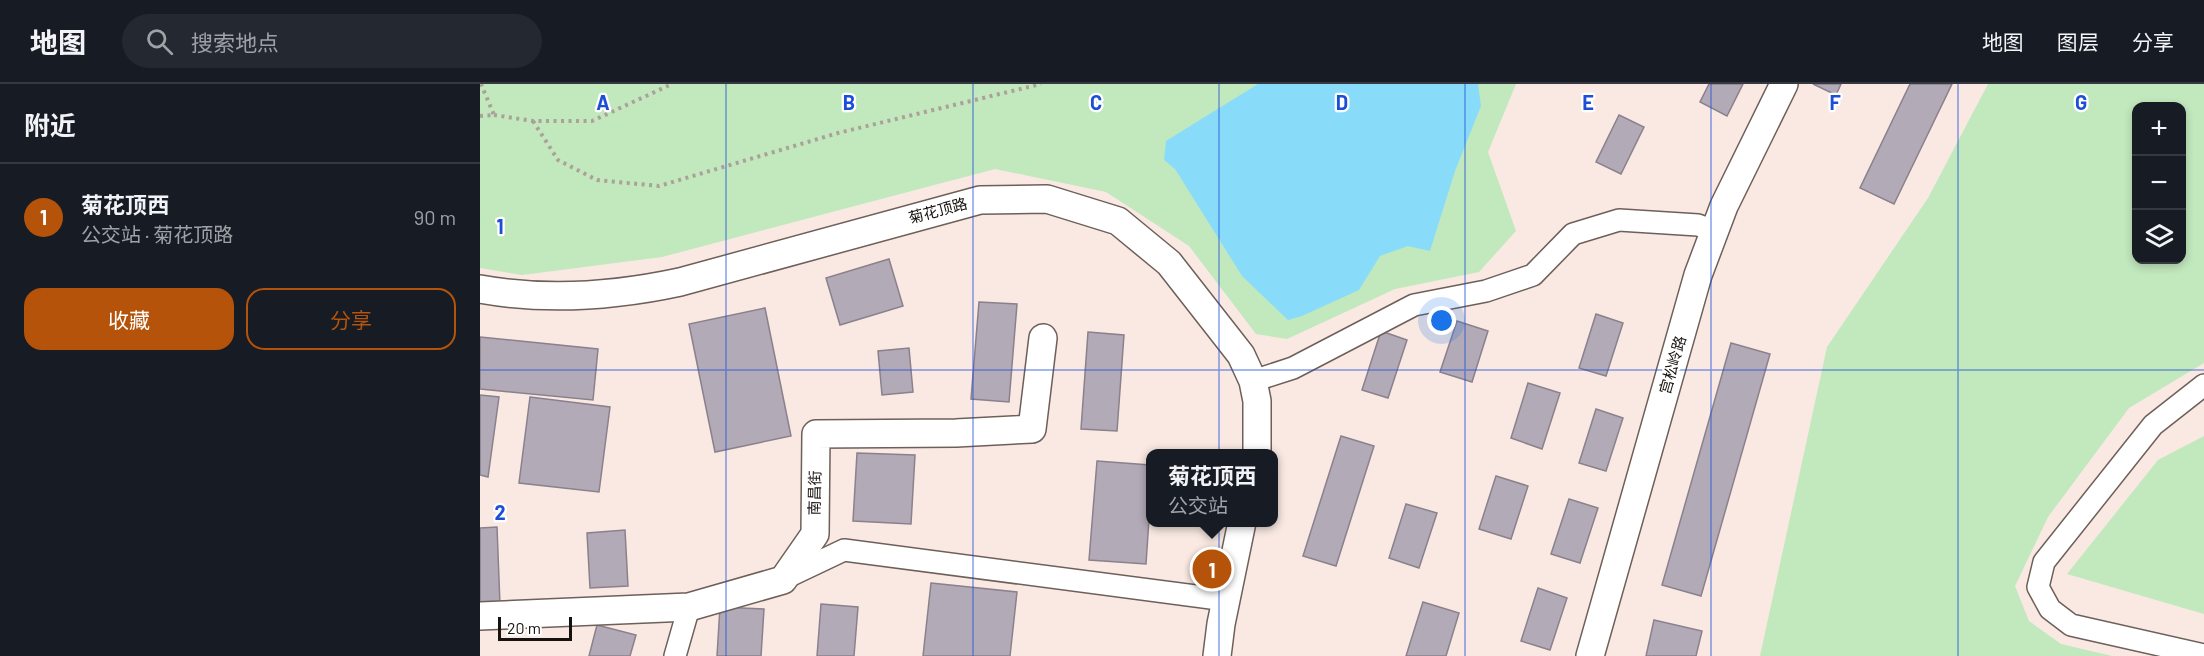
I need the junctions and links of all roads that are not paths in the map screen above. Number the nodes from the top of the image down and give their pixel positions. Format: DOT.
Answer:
graph roads {
  1 [pos="1784,84"];
  2 [pos="1714,231"];
  3 [pos="480,289"];
  4 [pos="1043,338"];
  5 [pos="1253,381"];
  6 [pos="2204,385"];
  7 [pos="1257,449"];
  8 [pos="1241,527"];
  9 [pos="783,580"];
  10 [pos="1226,600"];
  11 [pos="689,607"];
  12 [pos="480,616"];
  13 [pos="2204,655"];
  14 [pos="675,656"];
  15 [pos="1217,656"];
  16 [pos="1590,656"];
  1 -- 2 [label="street, 宫松岭路"];
  2 -- 5 [label="street"];
  2 -- 16 [label="street, 宫松岭路"];
  3 -- 5 [label="street, 菊花顶路"];
  4 -- 9 [label="street, 南昌街"];
  5 -- 7 [label="street, 菊花顶路"];
  6 -- 13 [label="street"];
  8 -- 10 [label="street"];
  9 -- 10 [label="street"];
  9 -- 11 [label="street"];
  10 -- 15 [label="street"];
  11 -- 12 [label="street"];
  11 -- 14 [label="street"];
}
